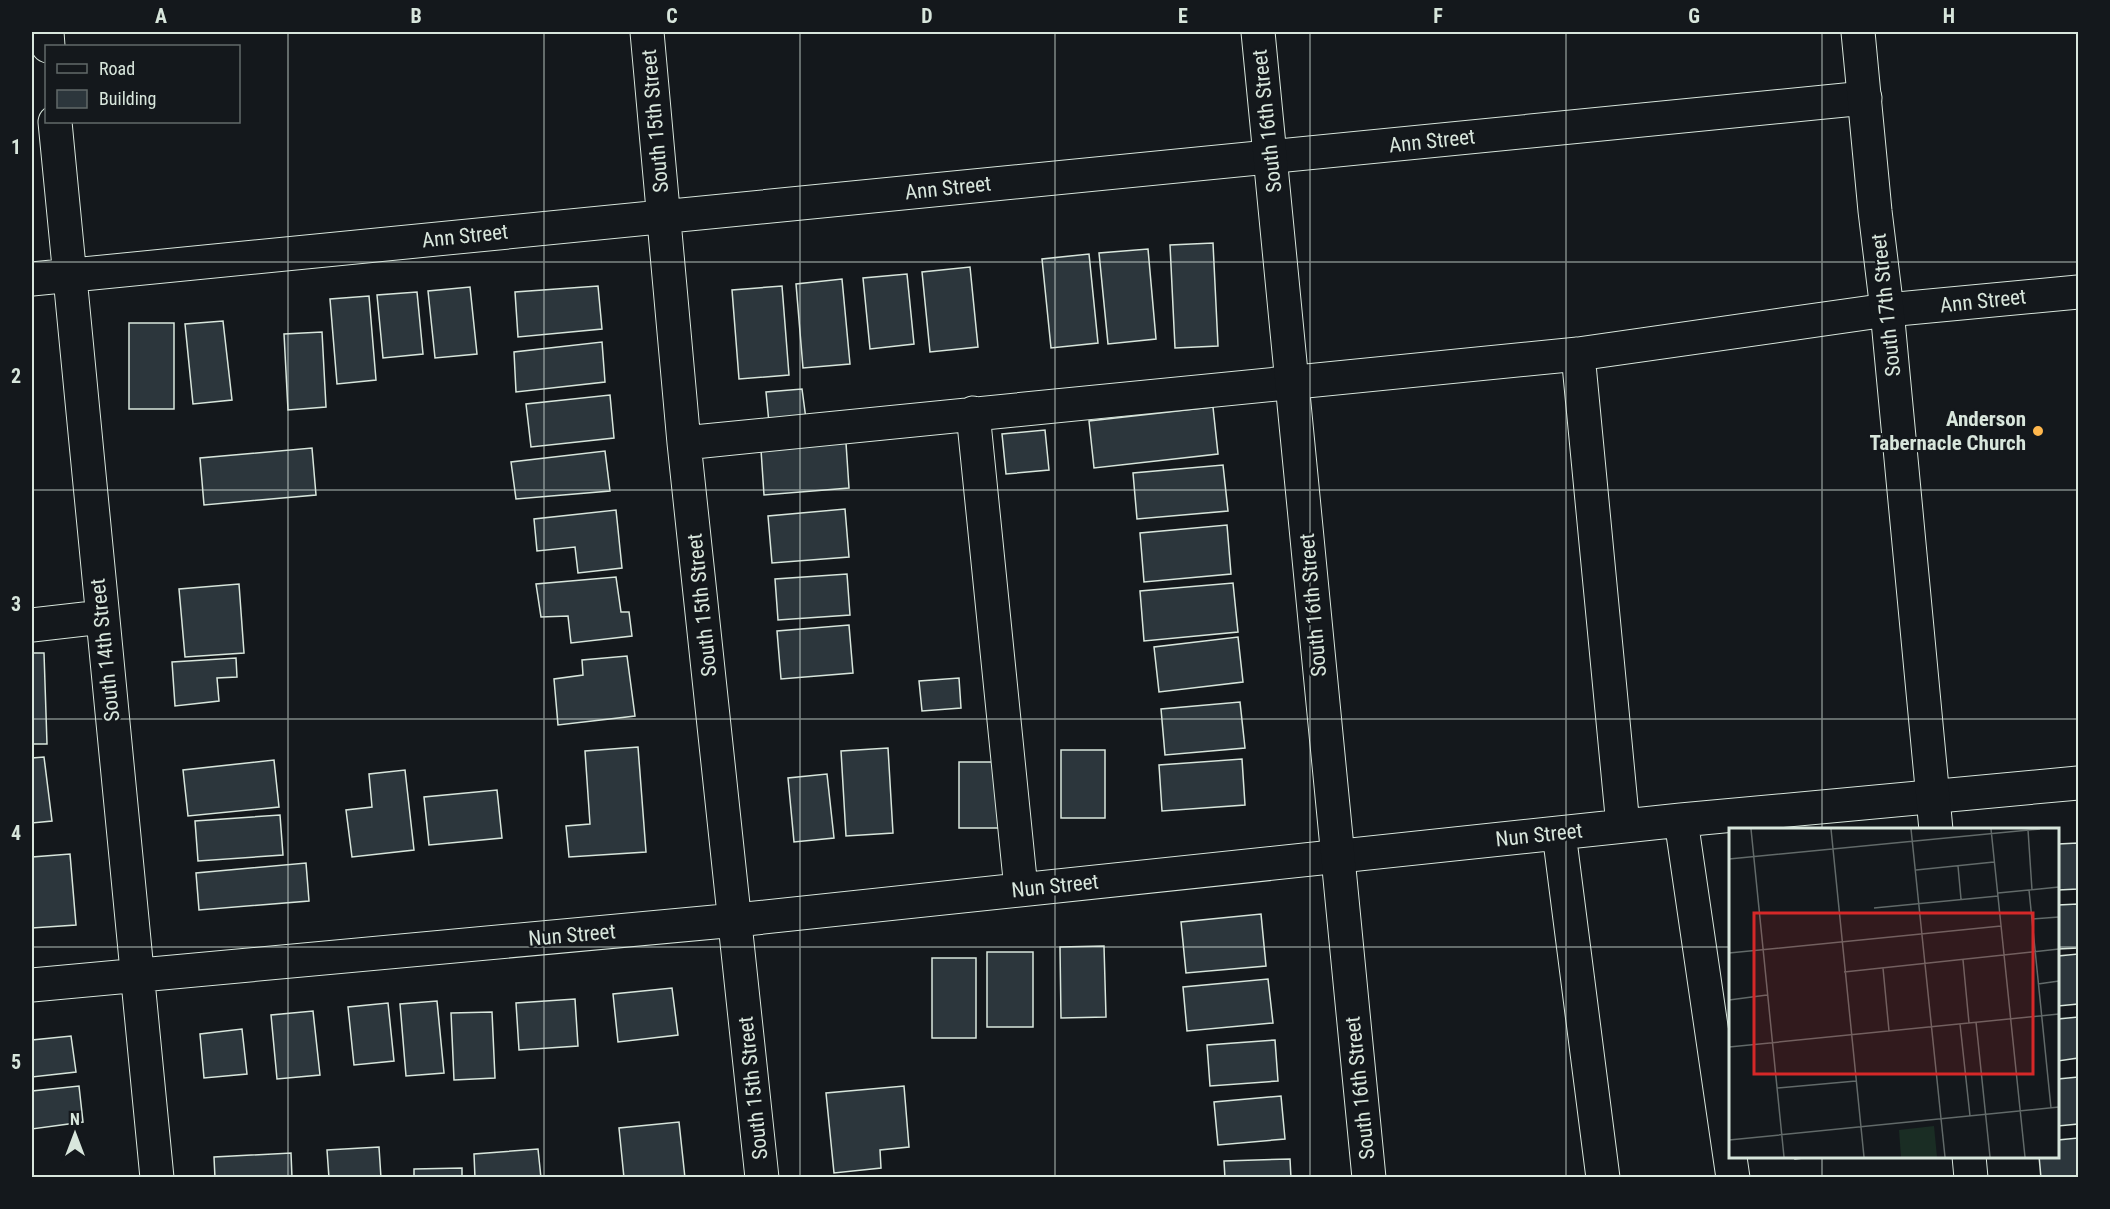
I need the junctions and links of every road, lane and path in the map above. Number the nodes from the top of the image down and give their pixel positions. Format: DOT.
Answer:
graph roads {
  1 [pos="647,32"];
  2 [pos="1258,32"];
  3 [pos="1858,32"];
  4 [pos="1865,98"];
  5 [pos="56,123"];
  6 [pos="1271,156"];
  7 [pos="663,217"];
  8 [pos="69,275"];
  9 [pos="32,279"];
  10 [pos="2079,292"];
  11 [pos="1887,310"];
  12 [pos="1578,354"];
  13 [pos="1292,381"];
  14 [pos="973,414"];
  15 [pos="684,443"];
  16 [pos="102,617"];
  17 [pos="32,625"];
  18 [pos="2079,783"];
  19 [pos="1932,797"];
  20 [pos="1681,820"];
  21 [pos="1623,826"];
  22 [pos="1936,828"];
  23 [pos="1559,833"];
  24 [pos="1337,857"];
  25 [pos="1021,890"];
  26 [pos="736,920"];
  27 [pos="138,974"];
  28 [pos="32,985"];
  29 [pos="1729,1150"];
  30 [pos="1730,1158"];
  31 [pos="1969,1158"];
  32 [pos="157,1178"];
  33 [pos="762,1178"];
  34 [pos="1369,1178"];
  35 [pos="1603,1178"];
  36 [pos="1733,1178"];
  37 [pos="1971,1178"];
  1 -- 7 [label="street, South 15th Street"];
  2 -- 6 [label="street, South 16th Street"];
  3 -- 4 [label="street, South 17th Street"];
  4 -- 6 [label="street, Ann Street"];
  4 -- 11 [label="street, South 17th Street"];
  5 -- 8 [label="street, South 14th Street"];
  6 -- 7 [label="street, Ann Street"];
  6 -- 13 [label="street, South 16th Street"];
  7 -- 8 [label="street, Ann Street"];
  7 -- 15 [label="street, South 15th Street"];
  8 -- 9 [label="street, Ann Street"];
  8 -- 16 [label="street, South 14th Street"];
  10 -- 11 [label="street, Ann Street"];
  11 -- 12 [label="street, Ann Street"];
  11 -- 19 [label="street, South 17th Street"];
  12 -- 13 [label="street, Ann Street"];
  12 -- 21 [label="street"];
  13 -- 14 [label="street, Ann Street"];
  13 -- 24 [label="street, South 16th Street"];
  14 -- 15 [label="street, Ann Street"];
  14 -- 25 [label="street"];
  15 -- 26 [label="street, South 15th Street"];
  16 -- 17 [label="street"];
  16 -- 27 [label="street, South 14th Street"];
  18 -- 19 [label="street, Nun Street"];
  19 -- 20 [label="street, Nun Street"];
  19 -- 22 [label="street, South 17th Street"];
  20 -- 21 [label="street, Nun Street"];
  20 -- 29 [label="street"];
  21 -- 23 [label="street, Nun Street"];
  23 -- 24 [label="street, Nun Street"];
  23 -- 35 [label="street"];
  24 -- 25 [label="street, Nun Street"];
  24 -- 34 [label="street, South 16th Street"];
  25 -- 26 [label="street, Nun Street"];
  26 -- 27 [label="street, Nun Street"];
  26 -- 33 [label="street, South 15th Street"];
  27 -- 28 [label="street, Nun Street"];
  27 -- 32 [label="street, South 14th Street"];
  30 -- 36 [label="street"];
  31 -- 37 [label="street"];
}
